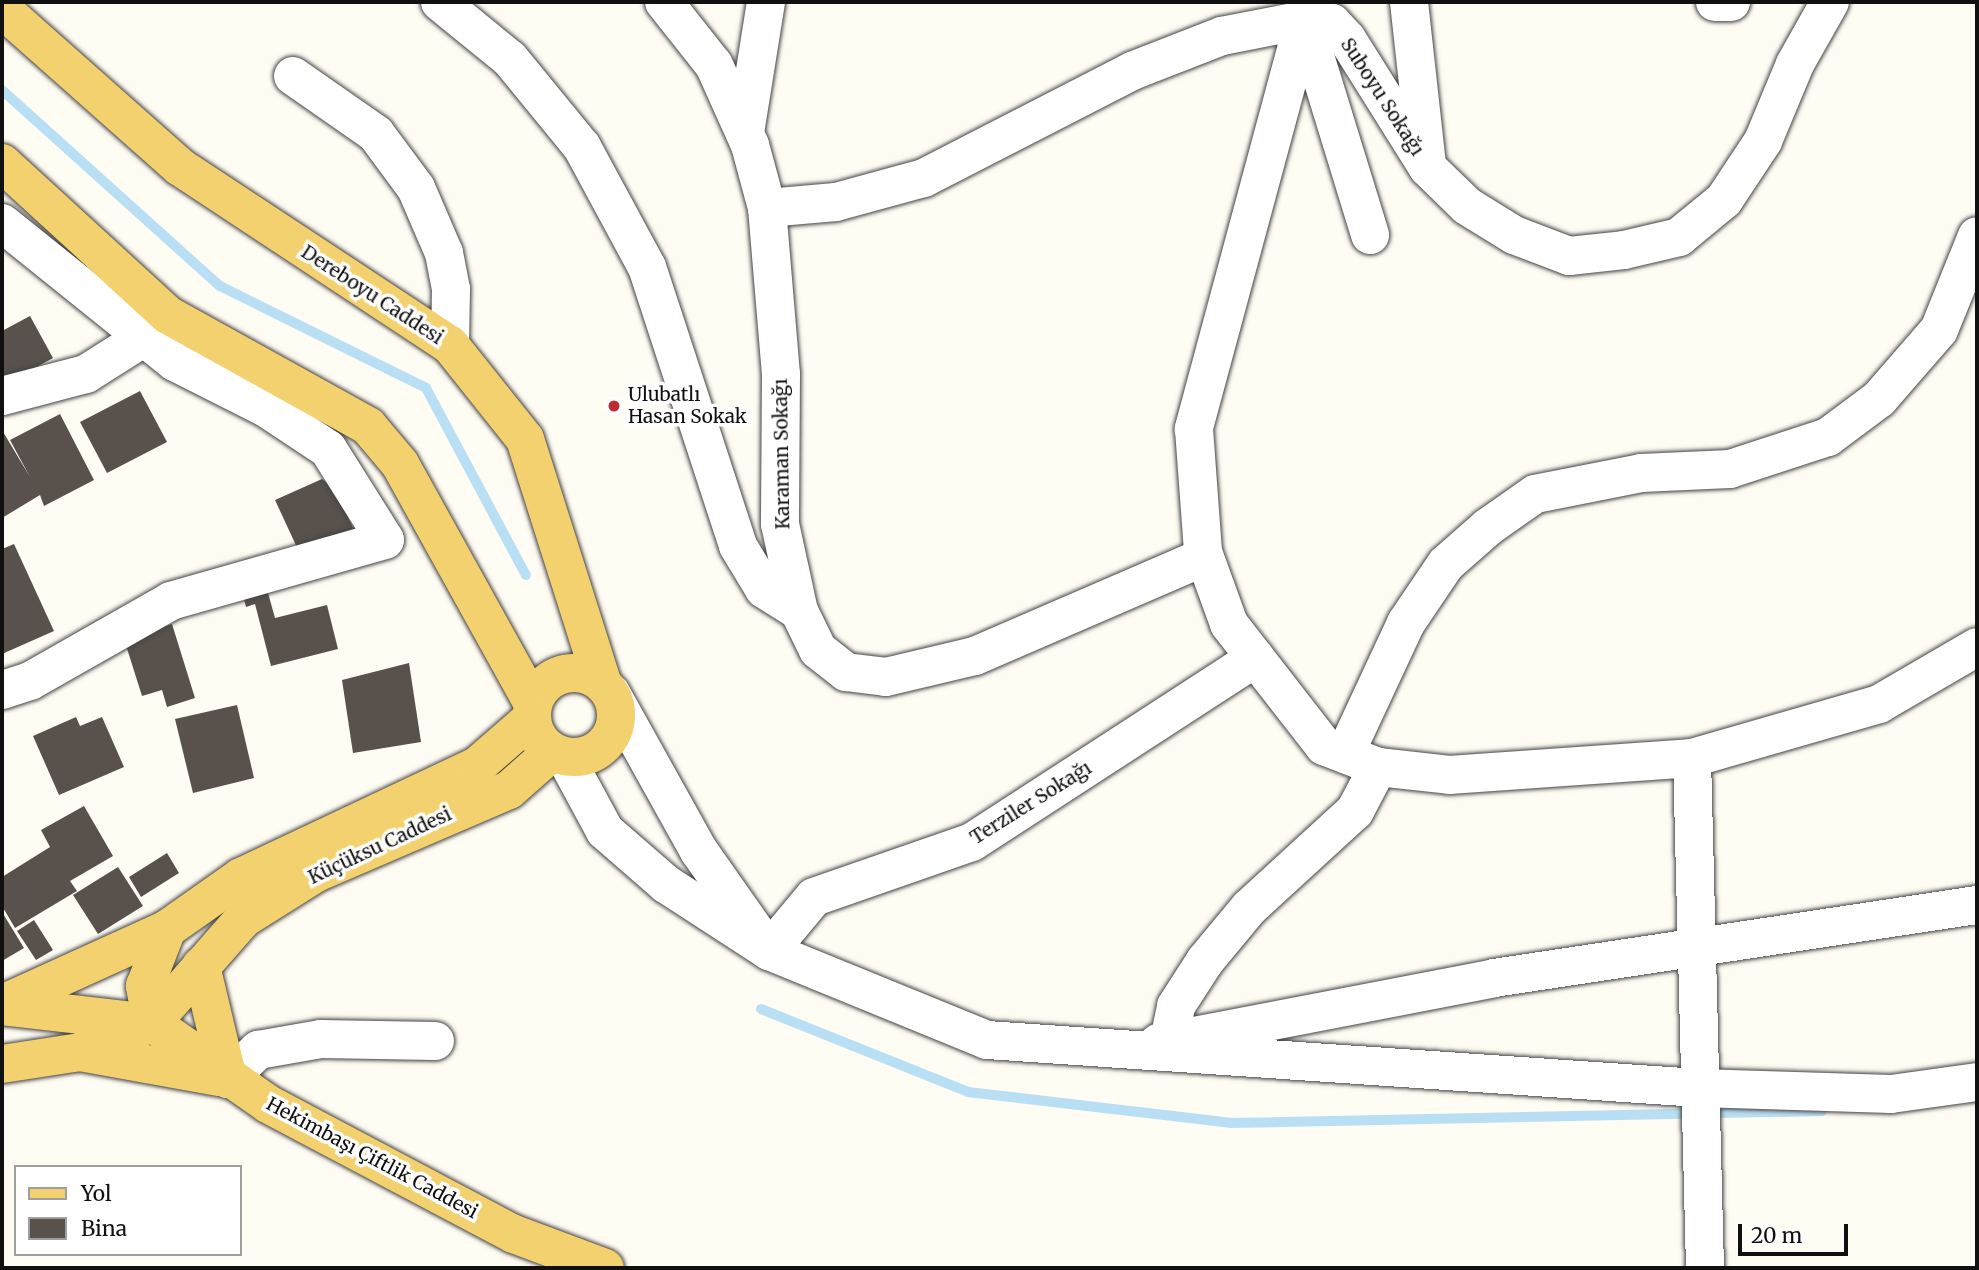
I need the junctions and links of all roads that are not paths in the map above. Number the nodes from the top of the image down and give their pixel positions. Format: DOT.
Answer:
graph roads {
  1 [pos="440,2"];
  2 [pos="664,2"];
  3 [pos="766,2"];
  4 [pos="1409,2"];
  5 [pos="1715,2"];
  6 [pos="1731,2"];
  7 [pos="1830,2"];
  8 [pos="2,9"];
  9 [pos="1304,20"];
  10 [pos="293,76"];
  11 [pos="745,132"];
  12 [pos="2,163"];
  13 [pos="1428,168"];
  14 [pos="767,208"];
  15 [pos="2,223"];
  16 [pos="1370,235"];
  17 [pos="1977,236"];
  18 [pos="143,338"];
  19 [pos="450,345"];
  20 [pos="2,396"];
  21 [pos="1204,557"];
  22 [pos="799,611"];
  23 [pos="1973,652"];
  24 [pos="1255,658"];
  25 [pos="606,687"];
  26 [pos="2,690"];
  27 [pos="532,710"];
  28 [pos="559,754"];
  29 [pos="1692,758"];
  30 [pos="1362,760"];
  31 [pos="1977,905"];
  32 [pos="167,929"];
  33 [pos="1695,946"];
  34 [pos="769,951"];
  35 [pos="201,966"];
  36 [pos="2,1005"];
  37 [pos="152,1023"];
  38 [pos="1169,1040"];
  39 [pos="435,1041"];
  40 [pos="80,1052"];
  41 [pos="1123,1053"];
  42 [pos="2,1064"];
  43 [pos="228,1079"];
  44 [pos="1977,1082"];
  45 [pos="1699,1109"];
  46 [pos="605,1268"];
  47 [pos="1705,1268"];
  1 -- 22 [label="street"];
  2 -- 11 [label="street, Karaman Sokağı"];
  3 -- 11 [label="street"];
  4 -- 13 [label="street"];
  5 -- 6 [label="street"];
  7 -- 13 [label="street, Suboyu Sokağı"];
  8 -- 19 [label="main road, Dereboyu Caddesi"];
  9 -- 13 [label="street, Suboyu Sokağı"];
  9 -- 14 [label="street, Suboyu Sokağı"];
  9 -- 16 [label="street"];
  9 -- 21 [label="street"];
  10 -- 19 [label="street"];
  11 -- 14 [label="street, Karaman Sokağı"];
  12 -- 27 [label="main road"];
  14 -- 22 [label="street, Karaman Sokağı"];
  15 -- 18 [label="street"];
  17 -- 30 [label="street"];
  18 -- 20 [label="street"];
  18 -- 26 [label="street"];
  19 -- 25 [label="main road, Dereboyu Caddesi"];
  21 -- 22 [label="street, Karaman Sokağı"];
  21 -- 24 [label="street"];
  23 -- 29 [label="street"];
  24 -- 30 [label="street"];
  24 -- 34 [label="street, Terziler Sokağı"];
  25 -- 27 [label="main road, Küçüksu Caddesi"];
  25 -- 28 [label="main road, Dereboyu Caddesi"];
  25 -- 34 [label="street"];
  27 -- 28 [label="main road"];
  27 -- 32 [label="main road, Küçüksu Caddesi"];
  28 -- 34 [label="street"];
  28 -- 35 [label="main road, Küçüksu Caddesi"];
  29 -- 30 [label="street"];
  29 -- 33 [label="street"];
  30 -- 38 [label="street"];
  31 -- 33 [label="street"];
  32 -- 36 [label="main road, Küçüksu Caddesi"];
  32 -- 37 [label="main road"];
  33 -- 38 [label="street"];
  33 -- 45 [label="street"];
  34 -- 41 [label="street"];
  35 -- 37 [label="main road, Küçüksu Caddesi"];
  35 -- 43 [label="main road"];
  36 -- 37 [label="main road"];
  37 -- 40 [label="main road, Küçüksu Caddesi"];
  37 -- 43 [label="main road, Hekimbaşı Çiftlik Caddesi"];
  38 -- 41 [label="street"];
  39 -- 43 [label="street"];
  40 -- 42 [label="main road, Küçüksu Caddesi"];
  40 -- 43 [label="main road"];
  41 -- 45 [label="street"];
  43 -- 46 [label="main road, Hekimbaşı Çiftlik Caddesi"];
  44 -- 45 [label="street"];
  45 -- 47 [label="street"];
}
